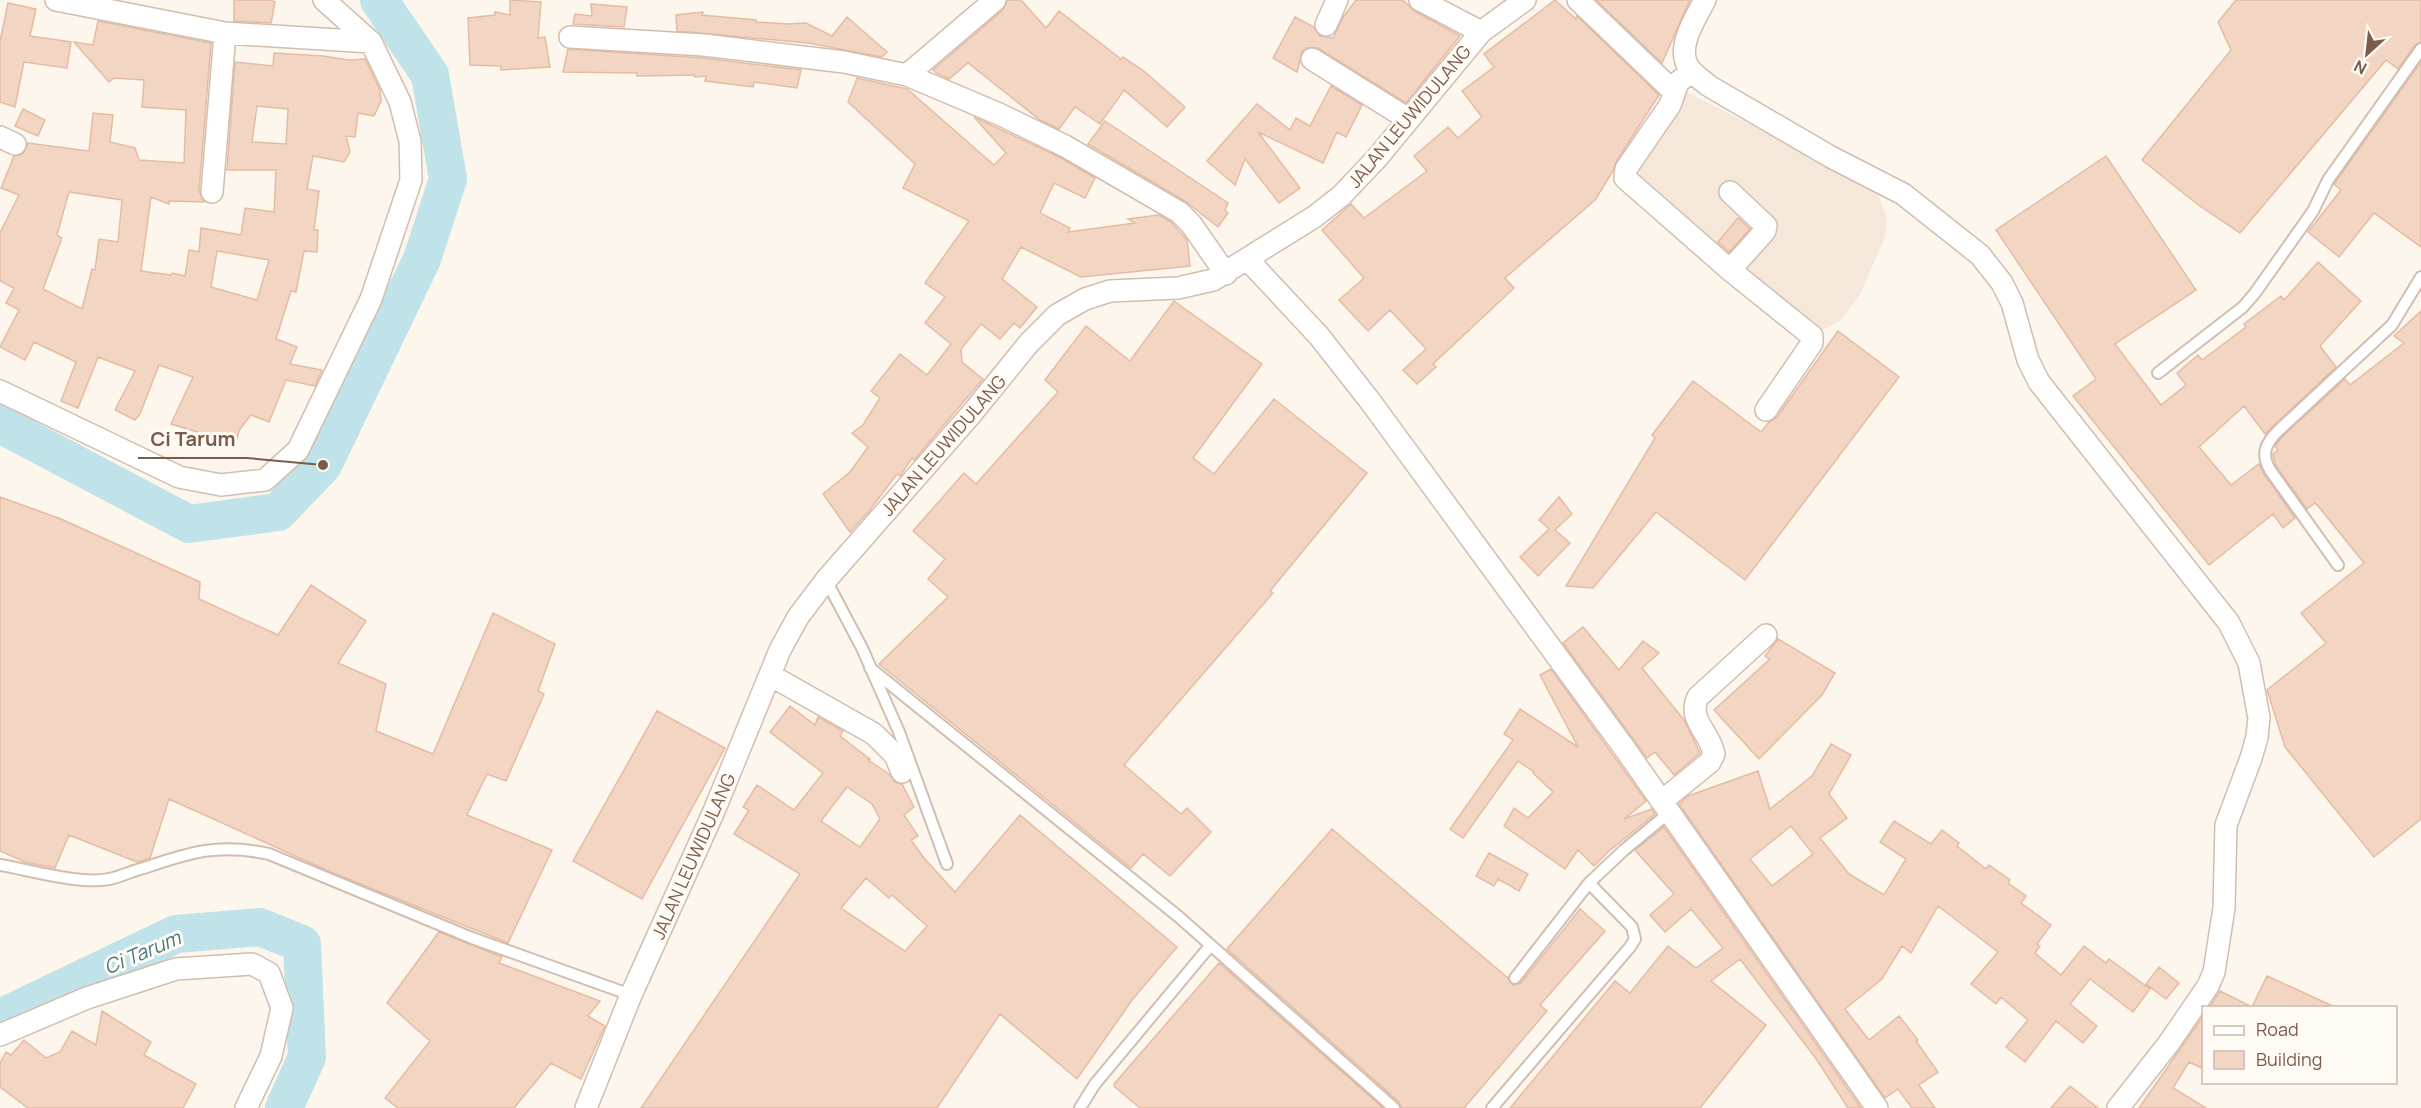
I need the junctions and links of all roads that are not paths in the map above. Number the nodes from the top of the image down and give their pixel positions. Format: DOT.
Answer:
graph roads {
  1 [pos="56,0"];
  2 [pos="324,0"];
  3 [pos="995,0"];
  4 [pos="1337,0"];
  5 [pos="1420,0"];
  6 [pos="1525,0"];
  7 [pos="1578,0"];
  8 [pos="1705,0"];
  9 [pos="1326,25"];
  10 [pos="1481,32"];
  11 [pos="225,33"];
  12 [pos="570,37"];
  13 [pos="371,42"];
  14 [pos="2421,49"];
  15 [pos="1312,60"];
  16 [pos="907,75"];
  17 [pos="1682,81"];
  18 [pos="1408,118"];
  19 [pos="212,192"];
  20 [pos="1730,192"];
  21 [pos="1248,260"];
  22 [pos="1730,270"];
  23 [pos="1226,274"];
  24 [pos="2421,277"];
  25 [pos="2158,373"];
  26 [pos="0,391"];
  27 [pos="1766,410"];
  28 [pos="2338,565"];
  29 [pos="826,579"];
  30 [pos="1766,635"];
  31 [pos="870,668"];
  32 [pos="770,675"];
  33 [pos="902,772"];
  34 [pos="1666,807"];
  35 [pos="947,864"];
  36 [pos="0,865"];
  37 [pos="1589,883"];
  38 [pos="1210,946"];
  39 [pos="1515,978"];
  40 [pos="631,995"];
  41 [pos="0,1035"];
  42 [pos="246,1108"];
  43 [pos="586,1108"];
  44 [pos="1080,1108"];
  45 [pos="1394,1108"];
  46 [pos="1492,1108"];
  47 [pos="1877,1108"];
  48 [pos="2118,1108"];
  1 -- 11 [label="street"];
  2 -- 13 [label="street"];
  3 -- 16 [label="street"];
  4 -- 9 [label="street"];
  5 -- 10 [label="street"];
  6 -- 10 [label="street, JALAN LEUWIDULANG"];
  7 -- 17 [label="street"];
  8 -- 17 [label="street"];
  10 -- 18 [label="street, JALAN LEUWIDULANG"];
  11 -- 13 [label="street"];
  11 -- 19 [label="street"];
  12 -- 16 [label="street"];
  13 -- 26 [label="street"];
  14 -- 25 [label="lane"];
  15 -- 18 [label="street"];
  16 -- 23 [label="street"];
  17 -- 22 [label="street"];
  17 -- 48 [label="street"];
  18 -- 21 [label="street, JALAN LEUWIDULANG"];
  20 -- 22 [label="street"];
  21 -- 23 [label="street, JALAN LEUWIDULANG"];
  21 -- 34 [label="street"];
  22 -- 27 [label="street"];
  23 -- 29 [label="street, JALAN LEUWIDULANG"];
  24 -- 28 [label="lane"];
  29 -- 31 [label="lane"];
  29 -- 32 [label="street, JALAN LEUWIDULANG"];
  30 -- 34 [label="street"];
  31 -- 35 [label="lane"];
  31 -- 38 [label="lane"];
  32 -- 33 [label="street"];
  32 -- 40 [label="street, JALAN LEUWIDULANG"];
  34 -- 37 [label="lane"];
  34 -- 47 [label="street"];
  36 -- 40 [label="lane"];
  37 -- 39 [label="lane"];
  37 -- 46 [label="lane"];
  38 -- 44 [label="lane"];
  38 -- 45 [label="lane"];
  40 -- 43 [label="street, JALAN LEUWIDULANG"];
  41 -- 42 [label="street"];
}
